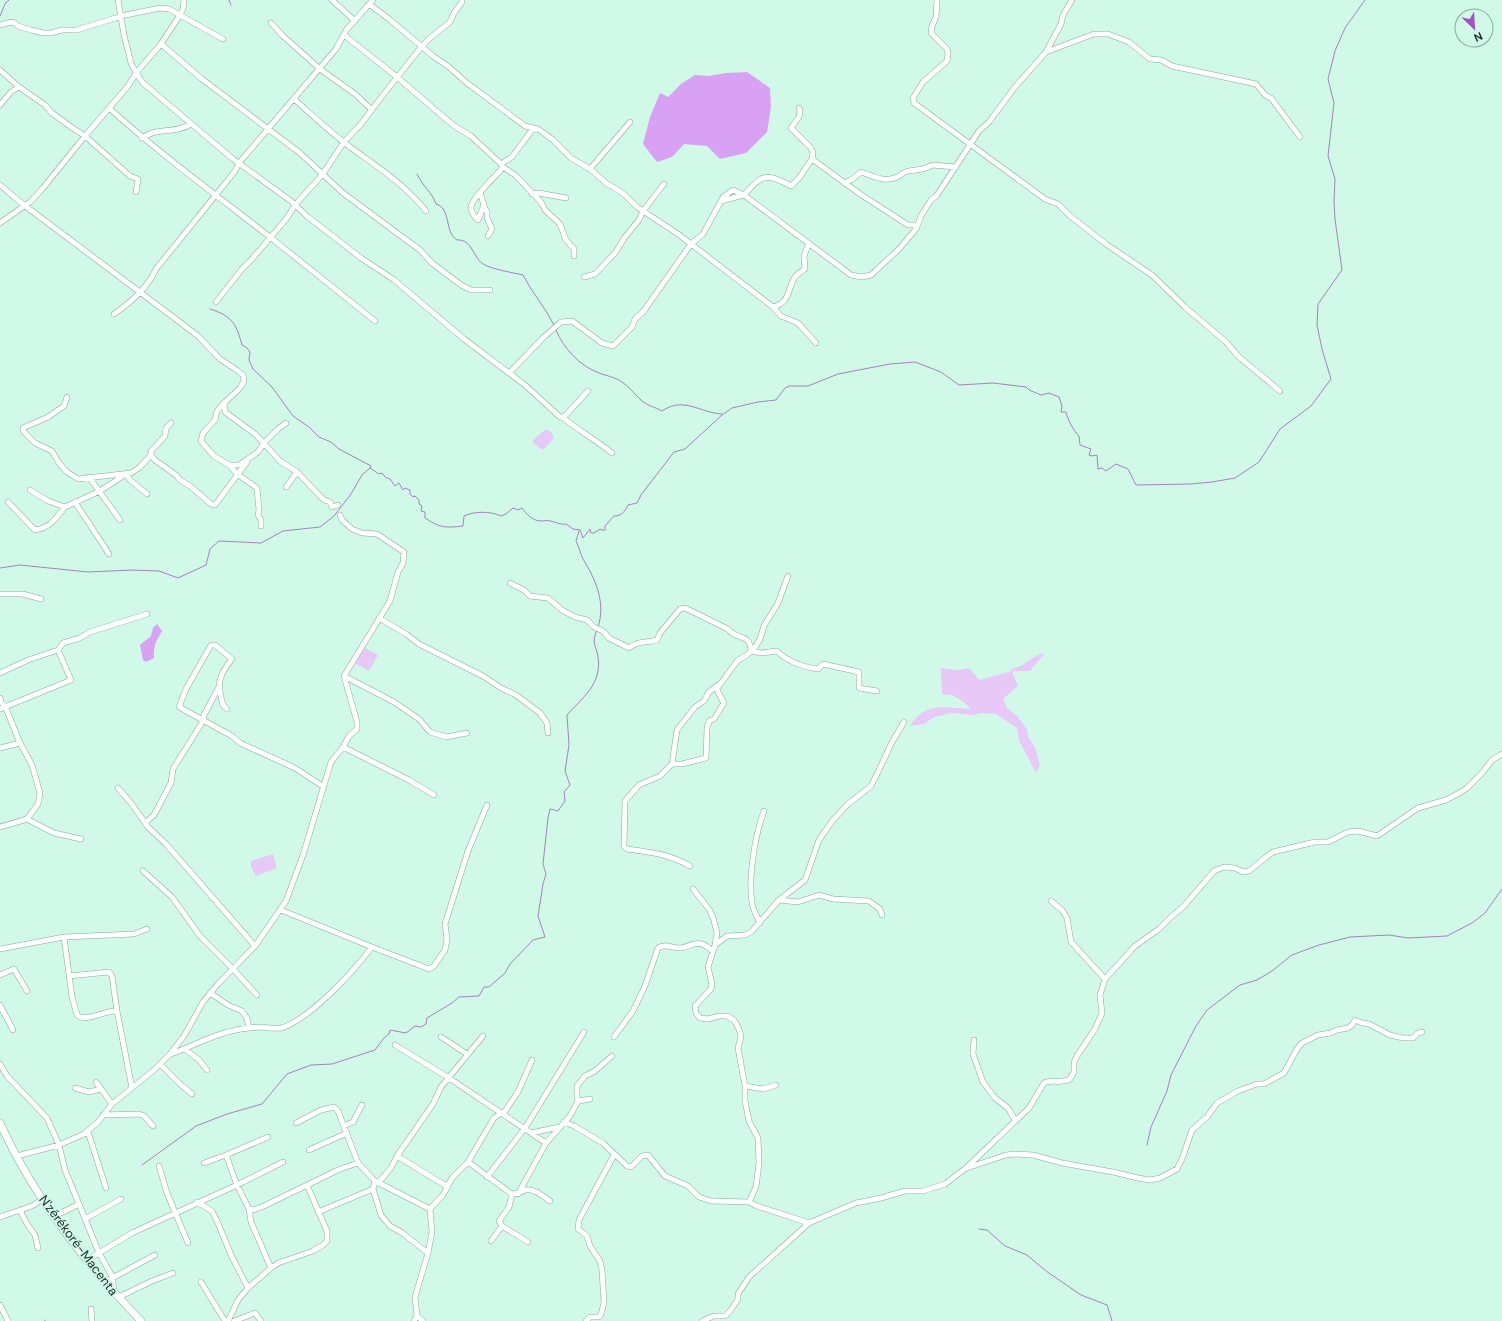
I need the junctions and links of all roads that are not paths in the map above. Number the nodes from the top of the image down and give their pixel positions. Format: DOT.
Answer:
graph roads {
  1 [pos="118,0"];
  2 [pos="184,0"];
  3 [pos="332,0"];
  4 [pos="462,0"];
  5 [pos="937,0"];
  6 [pos="1072,0"];
  7 [pos="371,2"];
  8 [pos="180,15"];
  9 [pos="121,16"];
  10 [pos="355,21"];
  11 [pos="271,23"];
  12 [pos="0,25"];
  13 [pos="344,35"];
  14 [pos="223,39"];
  15 [pos="161,44"];
  16 [pos="422,46"];
  17 [pos="1046,52"];
  18 [pos="320,69"];
  19 [pos="0,70"];
  20 [pos="136,73"];
  21 [pos="397,77"];
  22 [pos="19,87"];
  23 [pos="294,99"];
  24 [pos="0,105"];
  25 [pos="109,108"];
  26 [pos="799,108"];
  27 [pos="372,110"];
  28 [pos="630,122"];
  29 [pos="191,124"];
  30 [pos="268,129"];
  31 [pos="538,129"];
  32 [pos="85,136"];
  33 [pos="1300,136"];
  34 [pos="142,138"];
  35 [pos="344,142"];
  36 [pos="971,146"];
  37 [pos="812,159"];
  38 [pos="239,163"];
  39 [pos="502,165"];
  40 [pos="956,167"];
  41 [pos="590,169"];
  42 [pos="322,175"];
  43 [pos="844,183"];
  44 [pos="664,184"];
  45 [pos="0,185"];
  46 [pos="136,192"];
  47 [pos="480,192"];
  48 [pos="532,194"];
  49 [pos="744,195"];
  50 [pos="216,196"];
  51 [pos="566,198"];
  52 [pos="24,205"];
  53 [pos="295,205"];
  54 [pos="484,206"];
  55 [pos="426,211"];
  56 [pos="643,211"];
  57 [pos="0,223"];
  58 [pos="916,229"];
  59 [pos="488,236"];
  60 [pos="271,238"];
  61 [pos="809,243"];
  62 [pos="691,244"];
  63 [pos="574,256"];
  64 [pos="584,277"];
  65 [pos="490,290"];
  66 [pos="141,292"];
  67 [pos="216,302"];
  68 [pos="773,307"];
  69 [pos="114,314"];
  70 [pos="375,321"];
  71 [pos="816,343"];
  72 [pos="510,373"];
  73 [pos="588,391"];
  74 [pos="1280,391"];
  75 [pos="67,397"];
  76 [pos="224,403"];
  77 [pos="562,417"];
  78 [pos="171,423"];
  79 [pos="286,423"];
  80 [pos="264,443"];
  81 [pos="612,453"];
  82 [pos="151,455"];
  83 [pos="249,460"];
  84 [pos="229,465"];
  85 [pos="297,472"];
  86 [pos="126,474"];
  87 [pos="238,474"];
  88 [pos="89,478"];
  89 [pos="286,487"];
  90 [pos="30,490"];
  91 [pos="100,491"];
  92 [pos="147,494"];
  93 [pos="8,502"];
  94 [pos="75,502"];
  95 [pos="338,504"];
  96 [pos="66,507"];
  97 [pos="340,515"];
  98 [pos="120,520"];
  99 [pos="262,526"];
  100 [pos="109,554"];
  101 [pos="788,576"];
  102 [pos="510,583"];
  103 [pos="0,594"];
  104 [pos="41,599"];
  105 [pos="147,614"];
  106 [pos="379,618"];
  107 [pos="58,650"];
  108 [pos="751,651"];
  109 [pos="0,673"];
  110 [pos="344,676"];
  111 [pos="721,683"];
  112 [pos="219,687"];
  113 [pos="877,691"];
  114 [pos="0,698"];
  115 [pos="3,708"];
  116 [pos="227,709"];
  117 [pos="203,721"];
  118 [pos="904,722"];
  119 [pos="468,733"];
  120 [pos="548,733"];
  121 [pos="20,743"];
  122 [pos="344,747"];
  123 [pos="0,748"];
  124 [pos="1502,754"];
  125 [pos="672,764"];
  126 [pos="324,787"];
  127 [pos="118,788"];
  128 [pos="434,795"];
  129 [pos="487,805"];
  130 [pos="764,811"];
  131 [pos="27,819"];
  132 [pos="145,823"];
  133 [pos="0,827"];
  134 [pos="81,838"];
  135 [pos="690,866"];
  136 [pos="143,871"];
  137 [pos="693,889"];
  138 [pos="779,900"];
  139 [pos="1052,901"];
  140 [pos="281,910"];
  141 [pos="882,915"];
  142 [pos="760,923"];
  143 [pos="147,929"];
  144 [pos="64,937"];
  145 [pos="715,945"];
  146 [pos="255,946"];
  147 [pos="372,947"];
  148 [pos="0,950"];
  149 [pos="713,951"];
  150 [pos="233,969"];
  151 [pos="0,975"];
  152 [pos="69,976"];
  153 [pos="1105,979"];
  154 [pos="27,991"];
  155 [pos="210,993"];
  156 [pos="257,995"];
  157 [pos="0,1005"];
  158 [pos="117,1011"];
  159 [pos="249,1028"];
  160 [pos="13,1030"];
  161 [pos="584,1032"];
  162 [pos="1422,1032"];
  163 [pos="482,1036"];
  164 [pos="441,1037"];
  165 [pos="614,1037"];
  166 [pos="974,1040"];
  167 [pos="395,1045"];
  168 [pos="185,1049"];
  169 [pos="170,1054"];
  170 [pos="466,1054"];
  171 [pos="612,1056"];
  172 [pos="532,1060"];
  173 [pos="0,1064"];
  174 [pos="160,1064"];
  175 [pos="207,1070"];
  176 [pos="449,1078"];
  177 [pos="96,1082"];
  178 [pos="776,1085"];
  179 [pos="745,1086"];
  180 [pos="75,1088"];
  181 [pos="132,1088"];
  182 [pos="101,1089"];
  183 [pos="192,1094"];
  184 [pos="590,1099"];
  185 [pos="578,1101"];
  186 [pos="112,1104"];
  187 [pos="362,1105"];
  188 [pos="502,1113"];
  189 [pos="103,1115"];
  190 [pos="1015,1120"];
  191 [pos="564,1122"];
  192 [pos="0,1123"];
  193 [pos="296,1123"];
  194 [pos="153,1126"];
  195 [pos="344,1126"];
  196 [pos="559,1127"];
  197 [pos="525,1128"];
  198 [pos="88,1132"];
  199 [pos="347,1133"];
  200 [pos="531,1133"];
  201 [pos="268,1137"];
  202 [pos="546,1143"];
  203 [pos="59,1144"];
  204 [pos="309,1150"];
  205 [pos="226,1155"];
  206 [pos="614,1155"];
  207 [pos="17,1156"];
  208 [pos="397,1156"];
  209 [pos="283,1162"];
  210 [pos="468,1162"];
  211 [pos="204,1163"];
  212 [pos="358,1163"];
  213 [pos="159,1166"];
  214 [pos="966,1168"];
  215 [pos="487,1177"];
  216 [pos="377,1182"];
  217 [pos="237,1185"];
  218 [pos="307,1185"];
  219 [pos="448,1187"];
  220 [pos="106,1188"];
  221 [pos="373,1189"];
  222 [pos="515,1194"];
  223 [pos="43,1199"];
  224 [pos="121,1199"];
  225 [pos="550,1200"];
  226 [pos="197,1202"];
  227 [pos="749,1202"];
  228 [pos="79,1204"];
  229 [pos="249,1209"];
  230 [pos="430,1209"];
  231 [pos="20,1210"];
  232 [pos="318,1212"];
  233 [pos="176,1214"];
  234 [pos="55,1216"];
  235 [pos="0,1218"];
  236 [pos="85,1219"];
  237 [pos="809,1223"];
  238 [pos="502,1226"];
  239 [pos="491,1242"];
  240 [pos="528,1242"];
  241 [pos="188,1243"];
  242 [pos="38,1248"];
  243 [pos="99,1253"];
  244 [pos="428,1253"];
  245 [pos="155,1255"];
  246 [pos="87,1260"];
  247 [pos="271,1268"];
  248 [pos="173,1273"];
  249 [pos="112,1278"];
  250 [pos="105,1282"];
  251 [pos="201,1282"];
  252 [pos="248,1288"];
  253 [pos="116,1295"];
  254 [pos="0,1305"];
  255 [pos="91,1309"];
  256 [pos="416,1319"];
  257 [pos="8,1321"];
  258 [pos="92,1321"];
  259 [pos="141,1321"];
  260 [pos="225,1321"];
  261 [pos="228,1321"];
  262 [pos="234,1321"];
  263 [pos="261,1321"];
  264 [pos="423,1321"];
  265 [pos="586,1321"];
  266 [pos="702,1321"];
  1 -- 9 [label="street"];
  2 -- 8 [label="street"];
  3 -- 10 [label="street"];
  4 -- 16 [label="street"];
  5 -- 36 [label="street"];
  6 -- 17 [label="street"];
  7 -- 10 [label="street"];
  7 -- 16 [label="street"];
  8 -- 9 [label="street"];
  8 -- 14 [label="street"];
  8 -- 15 [label="street"];
  9 -- 12 [label="street"];
  9 -- 20 [label="street"];
  10 -- 13 [label="street"];
  11 -- 18 [label="street"];
  13 -- 18 [label="street"];
  13 -- 21 [label="street"];
  15 -- 20 [label="street"];
  15 -- 30 [label="street"];
  16 -- 21 [label="street"];
  16 -- 31 [label="street"];
  17 -- 33 [label="street"];
  17 -- 36 [label="street"];
  18 -- 23 [label="street"];
  18 -- 27 [label="street"];
  19 -- 22 [label="street"];
  20 -- 25 [label="street"];
  20 -- 29 [label="street"];
  21 -- 27 [label="street"];
  21 -- 39 [label="street"];
  22 -- 24 [label="street"];
  22 -- 32 [label="street"];
  23 -- 30 [label="street"];
  23 -- 35 [label="street"];
  25 -- 32 [label="street"];
  25 -- 34 [label="street"];
  26 -- 37 [label="street"];
  27 -- 35 [label="street"];
  28 -- 41 [label="street"];
  29 -- 34 [label="street"];
  29 -- 38 [label="street"];
  30 -- 38 [label="street"];
  30 -- 42 [label="street"];
  31 -- 39 [label="street"];
  31 -- 41 [label="street"];
  32 -- 46 [label="street"];
  32 -- 52 [label="street"];
  34 -- 50 [label="street"];
  35 -- 42 [label="street"];
  35 -- 55 [label="street"];
  36 -- 40 [label="street"];
  36 -- 74 [label="street"];
  37 -- 43 [label="street"];
  37 -- 49 [label="street"];
  38 -- 50 [label="street"];
  38 -- 53 [label="street"];
  39 -- 47 [label="street"];
  39 -- 48 [label="street"];
  40 -- 43 [label="street"];
  40 -- 58 [label="street"];
  41 -- 56 [label="street"];
  42 -- 53 [label="street"];
  42 -- 65 [label="street"];
  43 -- 58 [label="street"];
  44 -- 56 [label="street"];
  45 -- 52 [label="street"];
  47 -- 54 [label="street"];
  47 -- 54 [label="street"];
  48 -- 51 [label="street"];
  48 -- 63 [label="street"];
  49 -- 61 [label="street"];
  49 -- 62 [label="street"];
  50 -- 60 [label="street"];
  50 -- 66 [label="street"];
  52 -- 57 [label="street"];
  52 -- 66 [label="street"];
  53 -- 60 [label="street"];
  53 -- 72 [label="street"];
  54 -- 59 [label="street"];
  56 -- 62 [label="street"];
  56 -- 64 [label="street"];
  58 -- 61 [label="street"];
  60 -- 67 [label="street"];
  60 -- 70 [label="street"];
  61 -- 68 [label="street"];
  62 -- 68 [label="street"];
  62 -- 72 [label="street"];
  66 -- 69 [label="street"];
  66 -- 76 [label="street"];
  68 -- 71 [label="street"];
  72 -- 77 [label="street"];
  73 -- 77 [label="street"];
  75 -- 88 [label="street"];
  76 -- 80 [label="street"];
  76 -- 84 [label="street"];
  77 -- 81 [label="street"];
  78 -- 82 [label="street"];
  79 -- 80 [label="street"];
  80 -- 83 [label="street"];
  80 -- 85 [label="street"];
  82 -- 86 [label="street"];
  82 -- 87 [label="street"];
  83 -- 84 [label="street"];
  83 -- 87 [label="street"];
  84 -- 87 [label="street"];
  85 -- 89 [label="street"];
  85 -- 95 [label="street"];
  86 -- 88 [label="street"];
  86 -- 91 [label="street"];
  86 -- 92 [label="street"];
  87 -- 99 [label="street"];
  88 -- 91 [label="street"];
  90 -- 96 [label="street"];
  91 -- 94 [label="street"];
  91 -- 98 [label="street"];
  93 -- 96 [label="street"];
  94 -- 96 [label="street"];
  94 -- 100 [label="street"];
  97 -- 106 [label="street"];
  101 -- 108 [label="street"];
  102 -- 108 [label="street"];
  103 -- 104 [label="street"];
  105 -- 107 [label="street"];
  106 -- 110 [label="street"];
  106 -- 120 [label="street"];
  107 -- 109 [label="street"];
  107 -- 115 [label="street"];
  108 -- 111 [label="street"];
  108 -- 113 [label="street"];
  110 -- 119 [label="street"];
  110 -- 122 [label="street"];
  111 -- 125 [label="street"];
  111 -- 125 [label="street"];
  112 -- 116 [label="street"];
  112 -- 117 [label="street"];
  112 -- 117 [label="street"];
  114 -- 115 [label="street"];
  115 -- 121 [label="street"];
  117 -- 126 [label="street"];
  117 -- 132 [label="street"];
  118 -- 138 [label="street"];
  121 -- 123 [label="street"];
  121 -- 131 [label="street"];
  122 -- 126 [label="street"];
  122 -- 128 [label="street"];
  124 -- 153 [label="street"];
  125 -- 135 [label="street"];
  126 -- 140 [label="street"];
  127 -- 132 [label="street"];
  129 -- 147 [label="street"];
  130 -- 142 [label="street"];
  131 -- 133 [label="street"];
  131 -- 134 [label="street"];
  132 -- 146 [label="street"];
  136 -- 150 [label="street"];
  137 -- 145 [label="street"];
  138 -- 141 [label="street"];
  138 -- 142 [label="street"];
  139 -- 153 [label="street"];
  140 -- 146 [label="street"];
  140 -- 147 [label="street"];
  142 -- 145 [label="street"];
  143 -- 144 [label="street"];
  144 -- 148 [label="street"];
  144 -- 152 [label="street"];
  145 -- 149 [label="street"];
  146 -- 150 [label="street"];
  147 -- 159 [label="street"];
  149 -- 165 [label="street"];
  149 -- 179 [label="street"];
  150 -- 155 [label="street"];
  150 -- 156 [label="street"];
  151 -- 154 [label="street"];
  152 -- 158 [label="street"];
  152 -- 158 [label="street"];
  153 -- 190 [label="street"];
  155 -- 159 [label="street"];
  155 -- 169 [label="street"];
  157 -- 160 [label="street"];
  158 -- 181 [label="street"];
  159 -- 168 [label="street"];
  161 -- 197 [label="street"];
  162 -- 214 [label="street"];
  163 -- 170 [label="street"];
  164 -- 170 [label="street"];
  166 -- 190 [label="street"];
  167 -- 176 [label="street"];
  168 -- 169 [label="street"];
  168 -- 175 [label="street"];
  169 -- 174 [label="street"];
  170 -- 176 [label="street"];
  171 -- 185 [label="street"];
  172 -- 188 [label="street"];
  173 -- 203 [label="street"];
  174 -- 181 [label="street"];
  174 -- 183 [label="street"];
  176 -- 188 [label="street"];
  176 -- 208 [label="street"];
  177 -- 182 [label="street"];
  178 -- 179 [label="street"];
  179 -- 227 [label="street"];
  180 -- 182 [label="street"];
  181 -- 186 [label="street"];
  182 -- 186 [label="street"];
  184 -- 185 [label="street"];
  185 -- 191 [label="street"];
  186 -- 189 [label="street"];
  187 -- 195 [label="street"];
  188 -- 197 [label="street"];
  188 -- 210 [label="street"];
  189 -- 194 [label="street"];
  189 -- 198 [label="street"];
  190 -- 214 [label="street"];
  191 -- 196 [label="street"];
  191 -- 206 [label="street"];
  192 -- 207 [label="highway, N'zérékoré-Macenta"];
  193 -- 195 [label="street"];
  195 -- 199 [label="street"];
  196 -- 200 [label="street"];
  196 -- 202 [label="street"];
  197 -- 200 [label="street"];
  197 -- 215 [label="street"];
  198 -- 203 [label="street"];
  198 -- 220 [label="street"];
  199 -- 204 [label="street"];
  199 -- 212 [label="street"];
  200 -- 202 [label="street"];
  201 -- 205 [label="street"];
  202 -- 222 [label="street"];
  203 -- 207 [label="street"];
  203 -- 228 [label="street"];
  205 -- 211 [label="street"];
  205 -- 217 [label="street"];
  206 -- 227 [label="street"];
  206 -- 265 [label="street"];
  207 -- 223 [label="highway, N'zérékoré-Macenta"];
  208 -- 216 [label="street"];
  208 -- 219 [label="street"];
  209 -- 217 [label="street"];
  210 -- 215 [label="street"];
  210 -- 219 [label="street"];
  212 -- 216 [label="street"];
  212 -- 218 [label="street"];
  213 -- 233 [label="street"];
  214 -- 237 [label="street"];
  215 -- 222 [label="street"];
  216 -- 221 [label="street"];
  216 -- 230 [label="street"];
  217 -- 226 [label="street"];
  217 -- 229 [label="street"];
  218 -- 229 [label="street"];
  218 -- 232 [label="street"];
  219 -- 230 [label="street"];
  221 -- 232 [label="street"];
  221 -- 244 [label="street"];
  222 -- 225 [label="street"];
  222 -- 238 [label="street"];
  223 -- 231 [label="street"];
  223 -- 234 [label="highway, N'zérékoré-Macenta"];
  224 -- 236 [label="street"];
  226 -- 233 [label="street"];
  226 -- 252 [label="street"];
  227 -- 237 [label="street"];
  228 -- 234 [label="street"];
  228 -- 236 [label="street"];
  229 -- 247 [label="street"];
  230 -- 244 [label="street"];
  231 -- 235 [label="street"];
  231 -- 242 [label="street"];
  232 -- 247 [label="street"];
  233 -- 241 [label="street"];
  233 -- 243 [label="street"];
  234 -- 246 [label="highway, N'zérékoré-Macenta"];
  236 -- 243 [label="street"];
  237 -- 266 [label="street"];
  238 -- 239 [label="street"];
  238 -- 240 [label="street"];
  243 -- 246 [label="street"];
  243 -- 249 [label="street"];
  244 -- 256 [label="street"];
  245 -- 249 [label="street"];
  246 -- 250 [label="highway, N'zérékoré-Macenta"];
  247 -- 252 [label="street"];
  248 -- 253 [label="street"];
  249 -- 250 [label="street"];
  249 -- 253 [label="street"];
  250 -- 253 [label="highway, N'zérékoré-Macenta"];
  251 -- 260 [label="street"];
  252 -- 261 [label="street"];
  253 -- 259 [label="highway, N'zérékoré-Macenta"];
  254 -- 257 [label="street"];
  255 -- 258 [label="street"];
  256 -- 264 [label="street"];
  262 -- 263 [label="street"];
}
